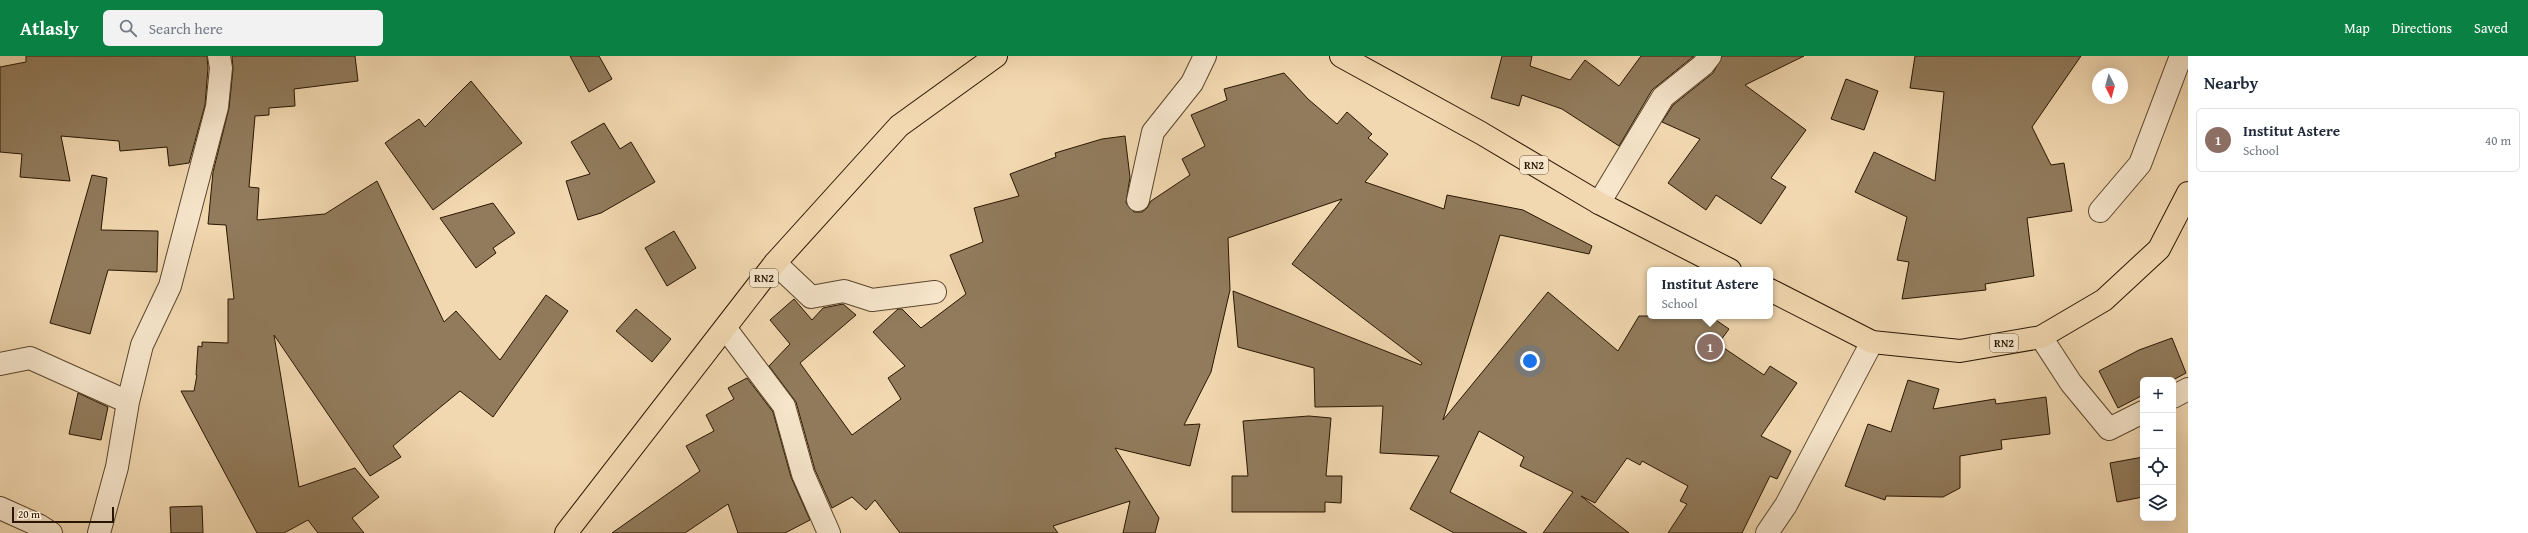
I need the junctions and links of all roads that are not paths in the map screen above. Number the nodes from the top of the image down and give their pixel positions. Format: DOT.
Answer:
graph roads {
  1 [pos="219,56"];
  2 [pos="996,56"];
  3 [pos="1206,56"];
  4 [pos="1341,56"];
  5 [pos="2181,56"];
  6 [pos="1702,59"];
  7 [pos="2188,193"];
  8 [pos="1138,200"];
  9 [pos="1599,204"];
  10 [pos="2100,211"];
  11 [pos="776,264"];
  12 [pos="1724,267"];
  13 [pos="935,292"];
  14 [pos="1773,292"];
  15 [pos="726,329"];
  16 [pos="2041,337"];
  17 [pos="1872,342"];
  18 [pos="0,364"];
  19 [pos="2188,389"];
  20 [pos="2176,395"];
  21 [pos="128,402"];
  22 [pos="2141,413"];
  23 [pos="0,508"];
  24 [pos="51,533"];
  25 [pos="99,533"];
  26 [pos="566,533"];
  27 [pos="829,533"];
  28 [pos="1767,533"];
  1 -- 21 [label="street"];
  2 -- 11 [label="highway, RN2"];
  3 -- 8 [label="street"];
  4 -- 9 [label="highway, RN2"];
  5 -- 10 [label="street"];
  6 -- 9 [label="street"];
  7 -- 16 [label="highway, RN2"];
  9 -- 12 [label="highway, RN2"];
  11 -- 13 [label="street"];
  11 -- 15 [label="highway, RN2"];
  14 -- 17 [label="highway, RN2"];
  15 -- 26 [label="highway, RN2"];
  15 -- 27 [label="street"];
  16 -- 17 [label="highway, RN2"];
  16 -- 22 [label="street"];
  17 -- 28 [label="street"];
  18 -- 21 [label="street"];
  19 -- 20 [label="street"];
  21 -- 25 [label="street"];
  23 -- 24 [label="street"];
}
